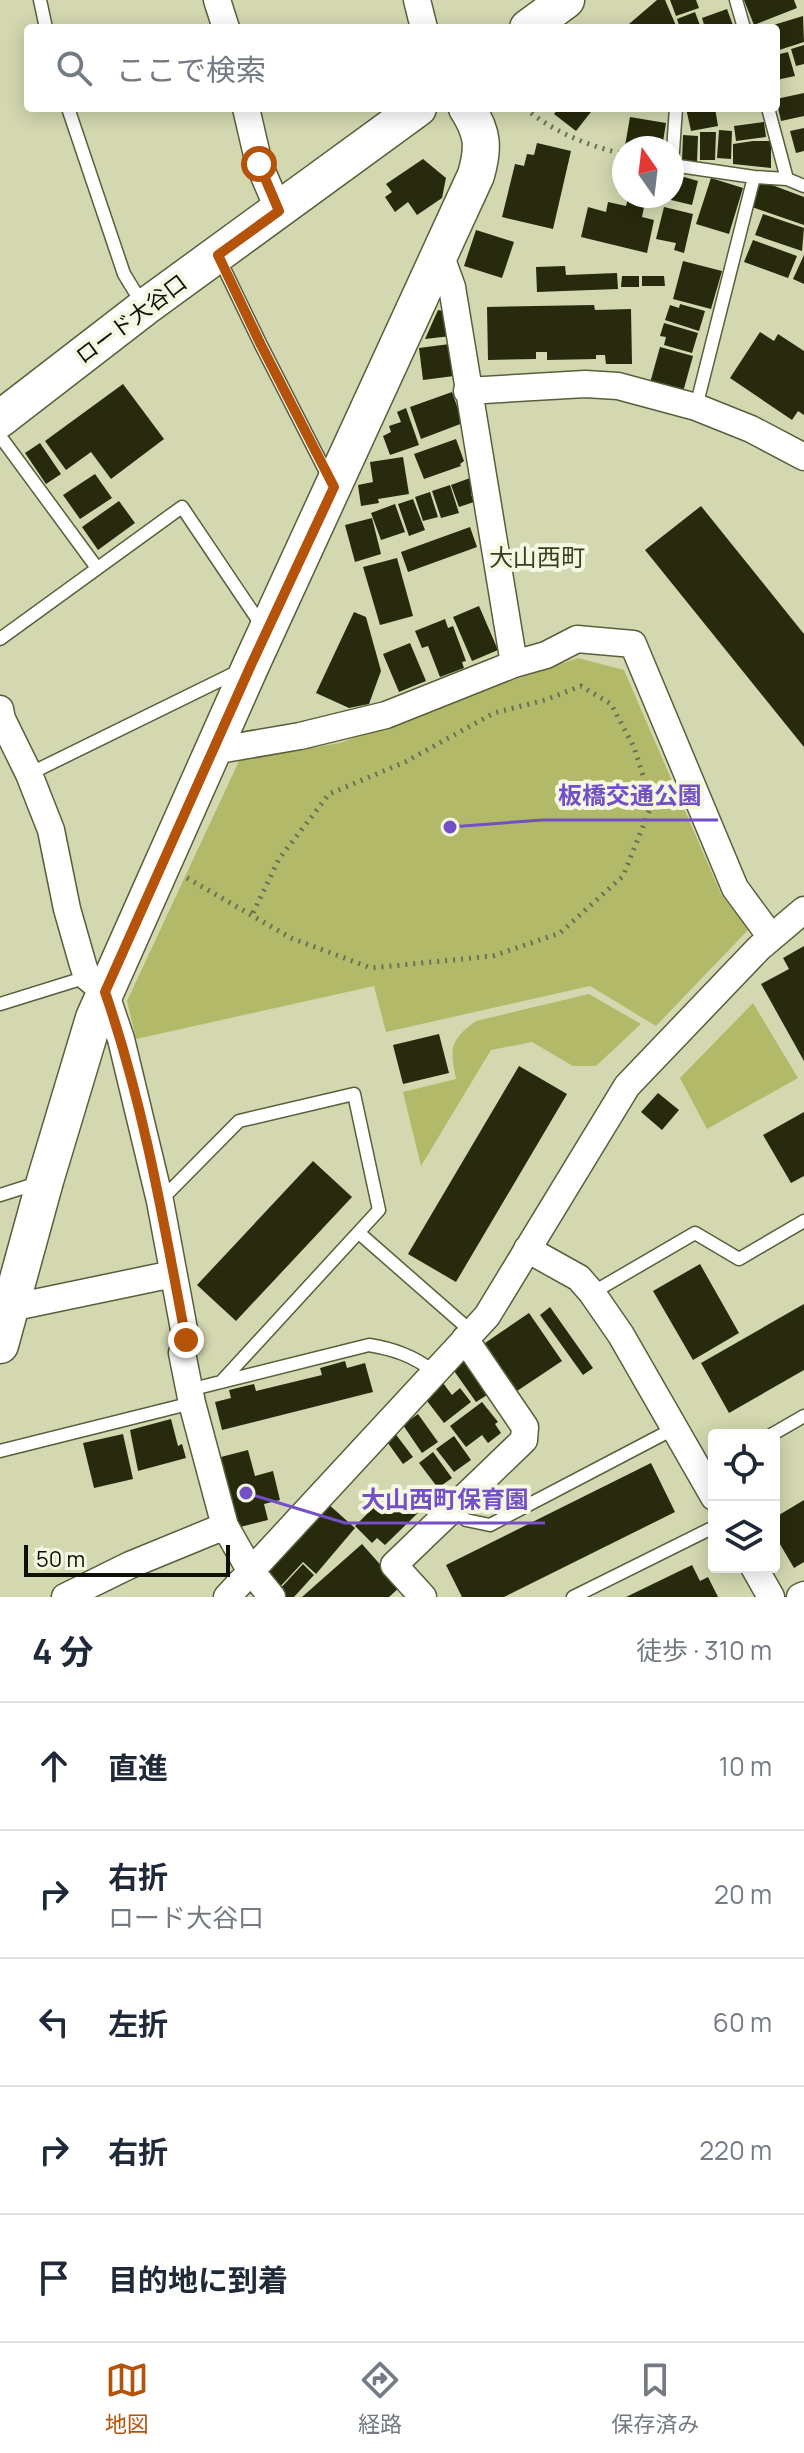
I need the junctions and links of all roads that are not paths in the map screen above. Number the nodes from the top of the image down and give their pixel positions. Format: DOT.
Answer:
graph roads {
  1 [pos="40,0"];
  2 [pos="217,0"];
  3 [pos="417,0"];
  4 [pos="566,0"];
  5 [pos="736,0"];
  6 [pos="45,24"];
  7 [pos="225,24"];
  8 [pos="423,24"];
  9 [pos="533,24"];
  10 [pos="743,24"];
  11 [pos="69,112"];
  12 [pos="247,112"];
  13 [pos="413,112"];
  14 [pos="470,112"];
  15 [pos="676,112"];
  16 [pos="769,112"];
  17 [pos="754,177"];
  18 [pos="787,179"];
  19 [pos="804,186"];
  20 [pos="279,211"];
  21 [pos="440,254"];
  22 [pos="218,255"];
  23 [pos="145,307"];
  24 [pos="467,391"];
  25 [pos="696,407"];
  26 [pos="0,419"];
  27 [pos="0,436"];
  28 [pos="804,457"];
  29 [pos="334,487"];
  30 [pos="97,568"];
  31 [pos="266,632"];
  32 [pos="0,639"];
  33 [pos="514,664"];
  34 [pos="251,665"];
  35 [pos="0,709"];
  36 [pos="213,751"];
  37 [pos="29,774"];
  38 [pos="804,910"];
  39 [pos="771,937"];
  40 [pos="96,984"];
  41 [pos="0,1004"];
  42 [pos="45,1181"];
  43 [pos="0,1195"];
  44 [pos="160,1201"];
  45 [pos="804,1221"];
  46 [pos="359,1233"];
  47 [pos="527,1249"];
  48 [pos="173,1274"];
  49 [pos="592,1293"];
  50 [pos="10,1308"];
  51 [pos="469,1336"];
  52 [pos="0,1345"];
  53 [pos="433,1371"];
  54 [pos="221,1382"];
  55 [pos="190,1397"];
  56 [pos="804,1416"];
  57 [pos="675,1428"];
  58 [pos="780,1430"];
  59 [pos="0,1451"];
  60 [pos="708,1477"];
  61 [pos="454,1507"];
  62 [pos="225,1526"];
  63 [pos="708,1530"];
  64 [pos="250,1570"];
  65 [pos="757,1573"];
  66 [pos="65,1597"];
  67 [pos="227,1597"];
  68 [pos="272,1597"];
  69 [pos="423,1597"];
  70 [pos="573,1597"];
  71 [pos="771,1597"];
  1 -- 6 [label="lane"];
  2 -- 7 [label="street"];
  3 -- 8 [label="street"];
  4 -- 9 [label="street"];
  5 -- 10 [label="lane"];
  11 -- 23 [label="lane"];
  12 -- 20 [label="street"];
  13 -- 20 [label="street, ロード大谷口"];
  14 -- 21 [label="street"];
  15 -- 17 [label="lane"];
  16 -- 18 [label="lane"];
  17 -- 18 [label="lane"];
  17 -- 25 [label="lane"];
  18 -- 19 [label="lane"];
  20 -- 22 [label="street, ロード大谷口"];
  21 -- 24 [label="street"];
  21 -- 29 [label="street"];
  22 -- 23 [label="street, ロード大谷口"];
  22 -- 29 [label="lane"];
  23 -- 26 [label="street, ロード大谷口"];
  24 -- 25 [label="street"];
  24 -- 33 [label="street"];
  25 -- 28 [label="street"];
  27 -- 30 [label="lane"];
  29 -- 31 [label="street"];
  30 -- 31 [label="lane"];
  30 -- 32 [label="lane"];
  31 -- 34 [label="street"];
  33 -- 36 [label="street"];
  33 -- 39 [label="street"];
  34 -- 36 [label="street"];
  34 -- 37 [label="lane"];
  35 -- 37 [label="street"];
  36 -- 40 [label="street"];
  37 -- 40 [label="street"];
  38 -- 39 [label="street"];
  39 -- 47 [label="street"];
  40 -- 41 [label="lane"];
  40 -- 42 [label="street"];
  40 -- 44 [label="street"];
  42 -- 43 [label="lane"];
  42 -- 50 [label="street"];
  44 -- 46 [label="lane"];
  44 -- 48 [label="street"];
  45 -- 49 [label="lane"];
  46 -- 51 [label="lane"];
  46 -- 54 [label="lane"];
  47 -- 49 [label="street"];
  47 -- 51 [label="street"];
  48 -- 50 [label="street"];
  48 -- 55 [label="street"];
  49 -- 57 [label="street"];
  50 -- 52 [label="street"];
  51 -- 53 [label="street"];
  51 -- 61 [label="street"];
  53 -- 54 [label="lane"];
  53 -- 64 [label="street"];
  54 -- 55 [label="lane"];
  55 -- 59 [label="lane"];
  55 -- 62 [label="street"];
  56 -- 58 [label="lane"];
  57 -- 60 [label="street"];
  57 -- 61 [label="lane"];
  61 -- 69 [label="street"];
  62 -- 64 [label="street"];
  62 -- 66 [label="street"];
  63 -- 70 [label="lane"];
  64 -- 67 [label="street"];
  64 -- 68 [label="street"];
  65 -- 71 [label="street"];
}
